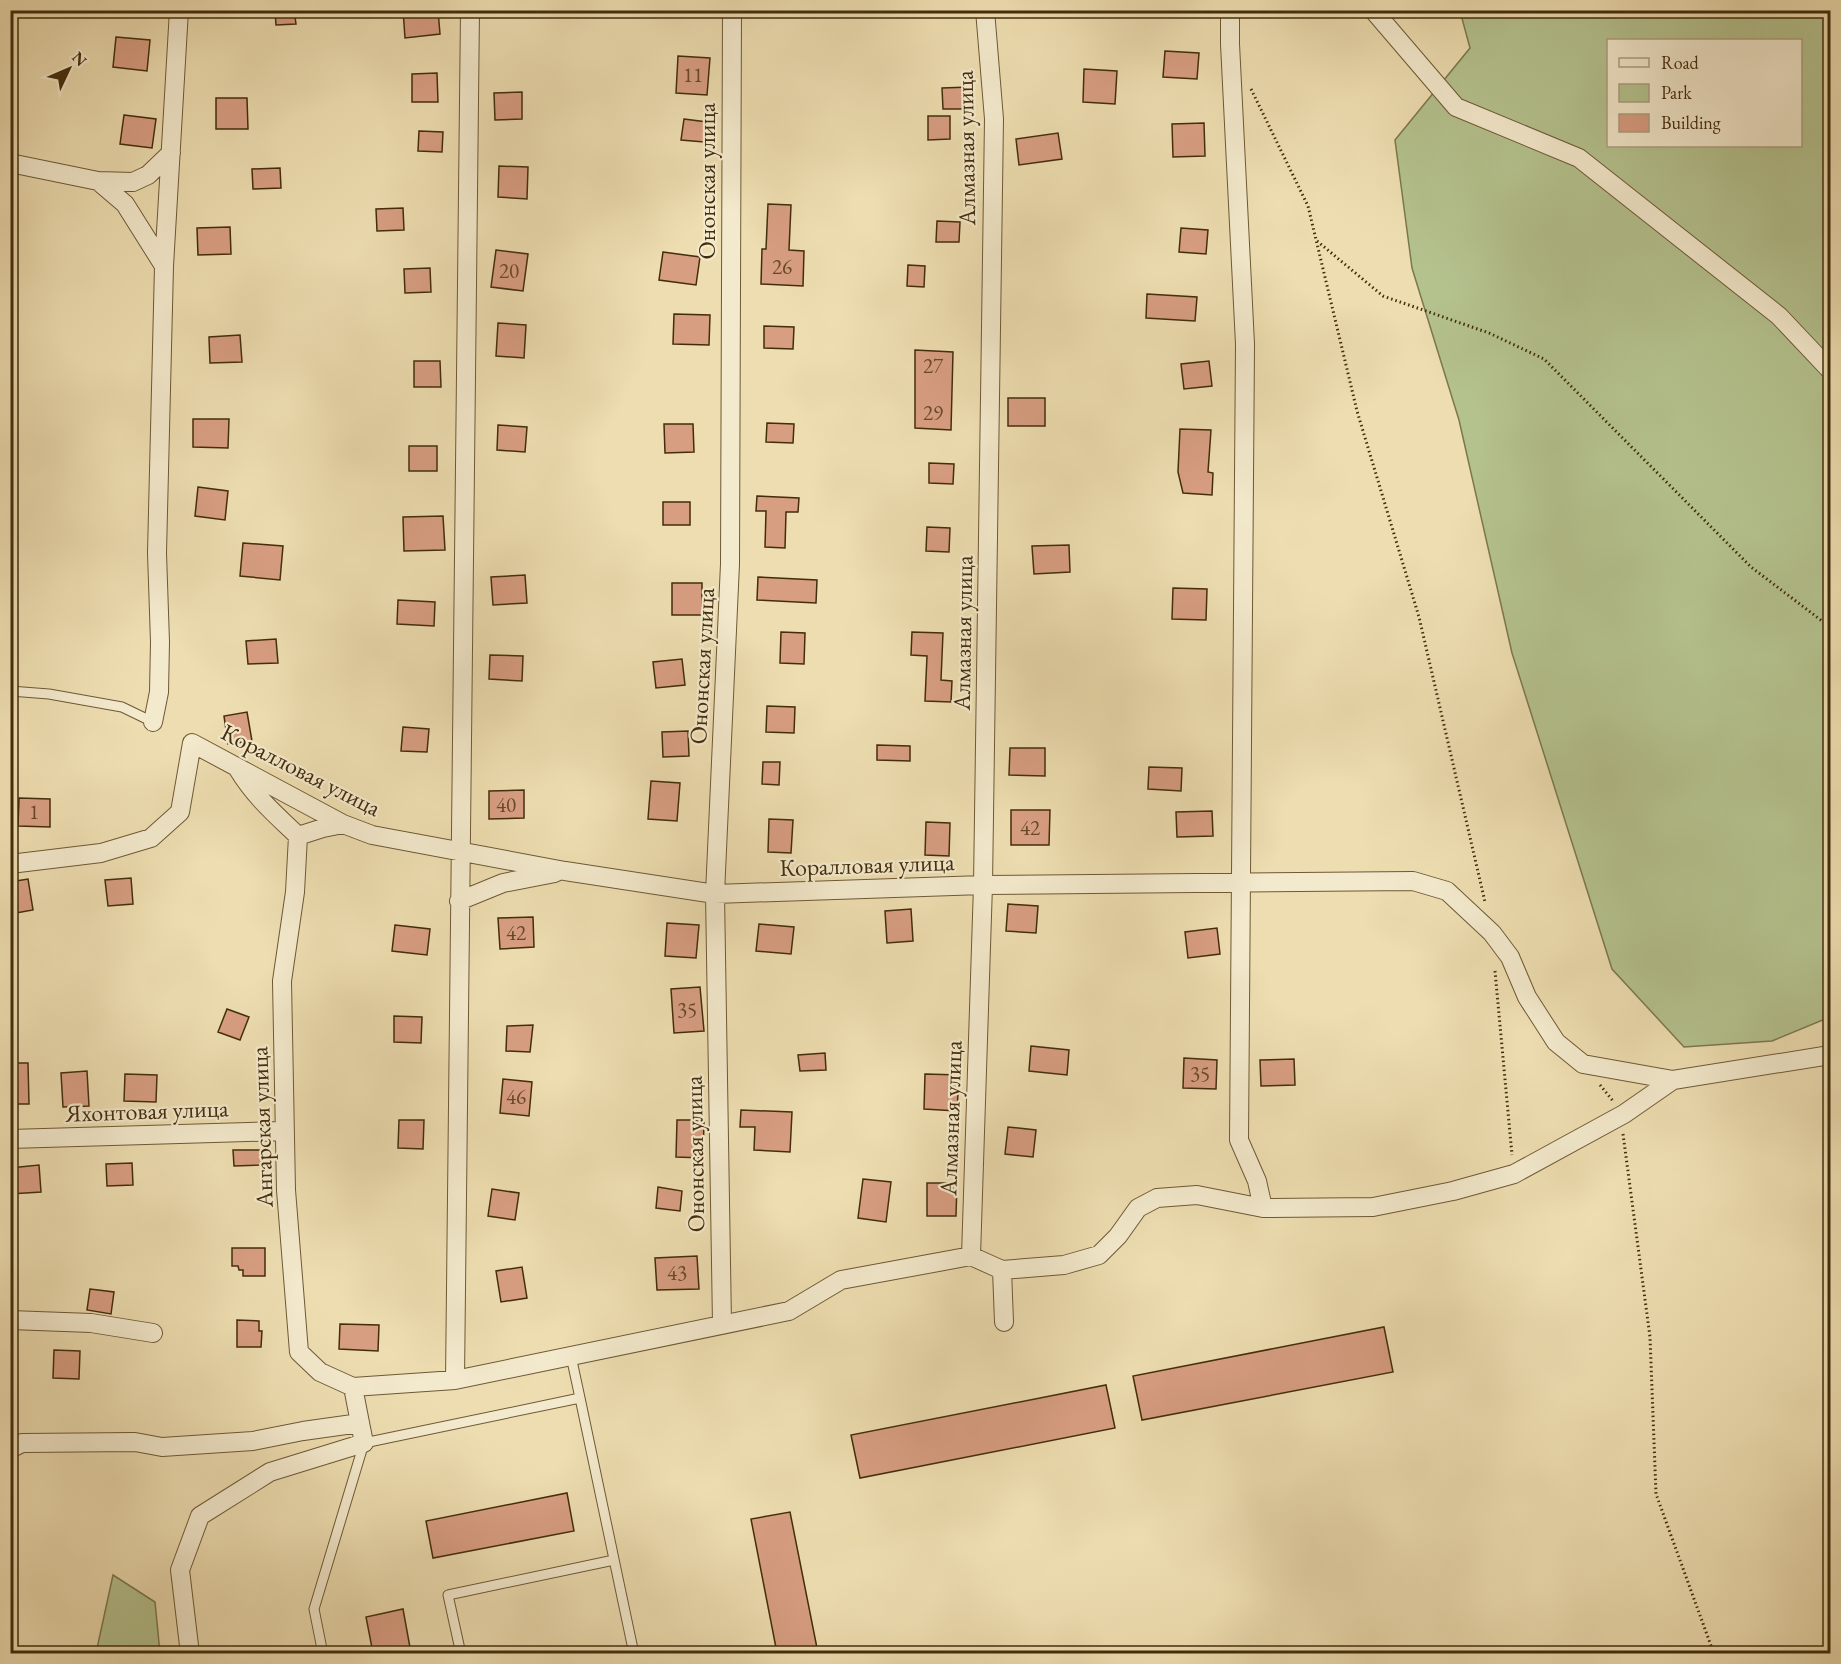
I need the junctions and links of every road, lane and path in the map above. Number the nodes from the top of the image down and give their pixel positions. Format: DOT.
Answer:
graph roads {
  1 [pos="179,10"];
  2 [pos="470,10"];
  3 [pos="732,10"];
  4 [pos="985,10"];
  5 [pos="1230,10"];
  6 [pos="1373,10"];
  7 [pos="1251,87"];
  8 [pos="171,153"];
  9 [pos="10,163"];
  10 [pos="98,180"];
  11 [pos="1316,240"];
  12 [pos="164,266"];
  13 [pos="1830,370"];
  14 [pos="1830,627"];
  15 [pos="10,691"];
  16 [pos="153,722"];
  17 [pos="237,766"];
  18 [pos="343,824"];
  19 [pos="298,836"];
  20 [pos="460,853"];
  21 [pos="10,864"];
  22 [pos="565,871"];
  23 [pos="1241,884"];
  24 [pos="983,885"];
  25 [pos="715,894"];
  26 [pos="459,902"];
  27 [pos="1492,933"];
  28 [pos="1495,967"];
  29 [pos="1830,1055"];
  30 [pos="1583,1064"];
  31 [pos="1673,1080"];
  32 [pos="1624,1114"];
  33 [pos="284,1131"];
  34 [pos="10,1139"];
  35 [pos="1514,1174"];
  36 [pos="1263,1208"];
  37 [pos="971,1256"];
  38 [pos="1002,1270"];
  39 [pos="10,1320"];
  40 [pos="1004,1322"];
  41 [pos="722,1324"];
  42 [pos="153,1333"];
  43 [pos="571,1356"];
  44 [pos="454,1380"];
  45 [pos="353,1387"];
  46 [pos="580,1398"];
  47 [pos="360,1423"];
  48 [pos="364,1443"];
  49 [pos="10,1449"];
  50 [pos="614,1560"];
  51 [pos="190,1653"];
  52 [pos="323,1653"];
  53 [pos="461,1653"];
  54 [pos="634,1653"];
  55 [pos="1714,1653"];
  1 -- 8 [label="street"];
  2 -- 20 [label="street"];
  3 -- 25 [label="street, Ононская улица"];
  4 -- 24 [label="street, Алмазная улица"];
  5 -- 23 [label="street"];
  6 -- 13 [label="street"];
  7 -- 11 [label="path"];
  8 -- 10 [label="street"];
  8 -- 12 [label="street"];
  9 -- 10 [label="street"];
  10 -- 12 [label="street"];
  11 -- 14 [label="path"];
  11 -- 27 [label="path"];
  12 -- 16 [label="street"];
  15 -- 16 [label="lane"];
  17 -- 18 [label="street, Коралловая улица"];
  17 -- 19 [label="street"];
  17 -- 21 [label="street, Коралловая улица"];
  18 -- 19 [label="street"];
  18 -- 20 [label="street, Коралловая улица"];
  19 -- 33 [label="street, Ангарская улица"];
  20 -- 22 [label="street, Коралловая улица"];
  20 -- 26 [label="street"];
  22 -- 25 [label="street, Коралловая улица"];
  22 -- 26 [label="street"];
  23 -- 24 [label="street, Коралловая улица"];
  23 -- 27 [label="street, Коралловая улица"];
  23 -- 36 [label="street"];
  24 -- 25 [label="street, Коралловая улица"];
  24 -- 37 [label="street, Алмазная улица"];
  25 -- 41 [label="street, Ононская улица"];
  26 -- 44 [label="street"];
  27 -- 30 [label="street, Коралловая улица"];
  28 -- 35 [label="path"];
  29 -- 31 [label="street"];
  30 -- 31 [label="street, Коралловая улица"];
  30 -- 32 [label="path"];
  31 -- 32 [label="street"];
  32 -- 35 [label="street"];
  32 -- 55 [label="path"];
  33 -- 34 [label="street, Яхонтовая улица"];
  33 -- 45 [label="street, Ангарская улица"];
  35 -- 36 [label="street"];
  36 -- 38 [label="street"];
  37 -- 38 [label="street"];
  37 -- 41 [label="street"];
  38 -- 40 [label="street"];
  39 -- 42 [label="street"];
  41 -- 43 [label="street"];
  43 -- 44 [label="street"];
  43 -- 46 [label="lane"];
  44 -- 45 [label="street"];
  45 -- 47 [label="street"];
  46 -- 48 [label="lane"];
  46 -- 50 [label="lane"];
  47 -- 48 [label="street"];
  47 -- 49 [label="street"];
  48 -- 51 [label="street"];
  48 -- 52 [label="lane"];
  50 -- 53 [label="lane"];
  50 -- 54 [label="lane"];
}
